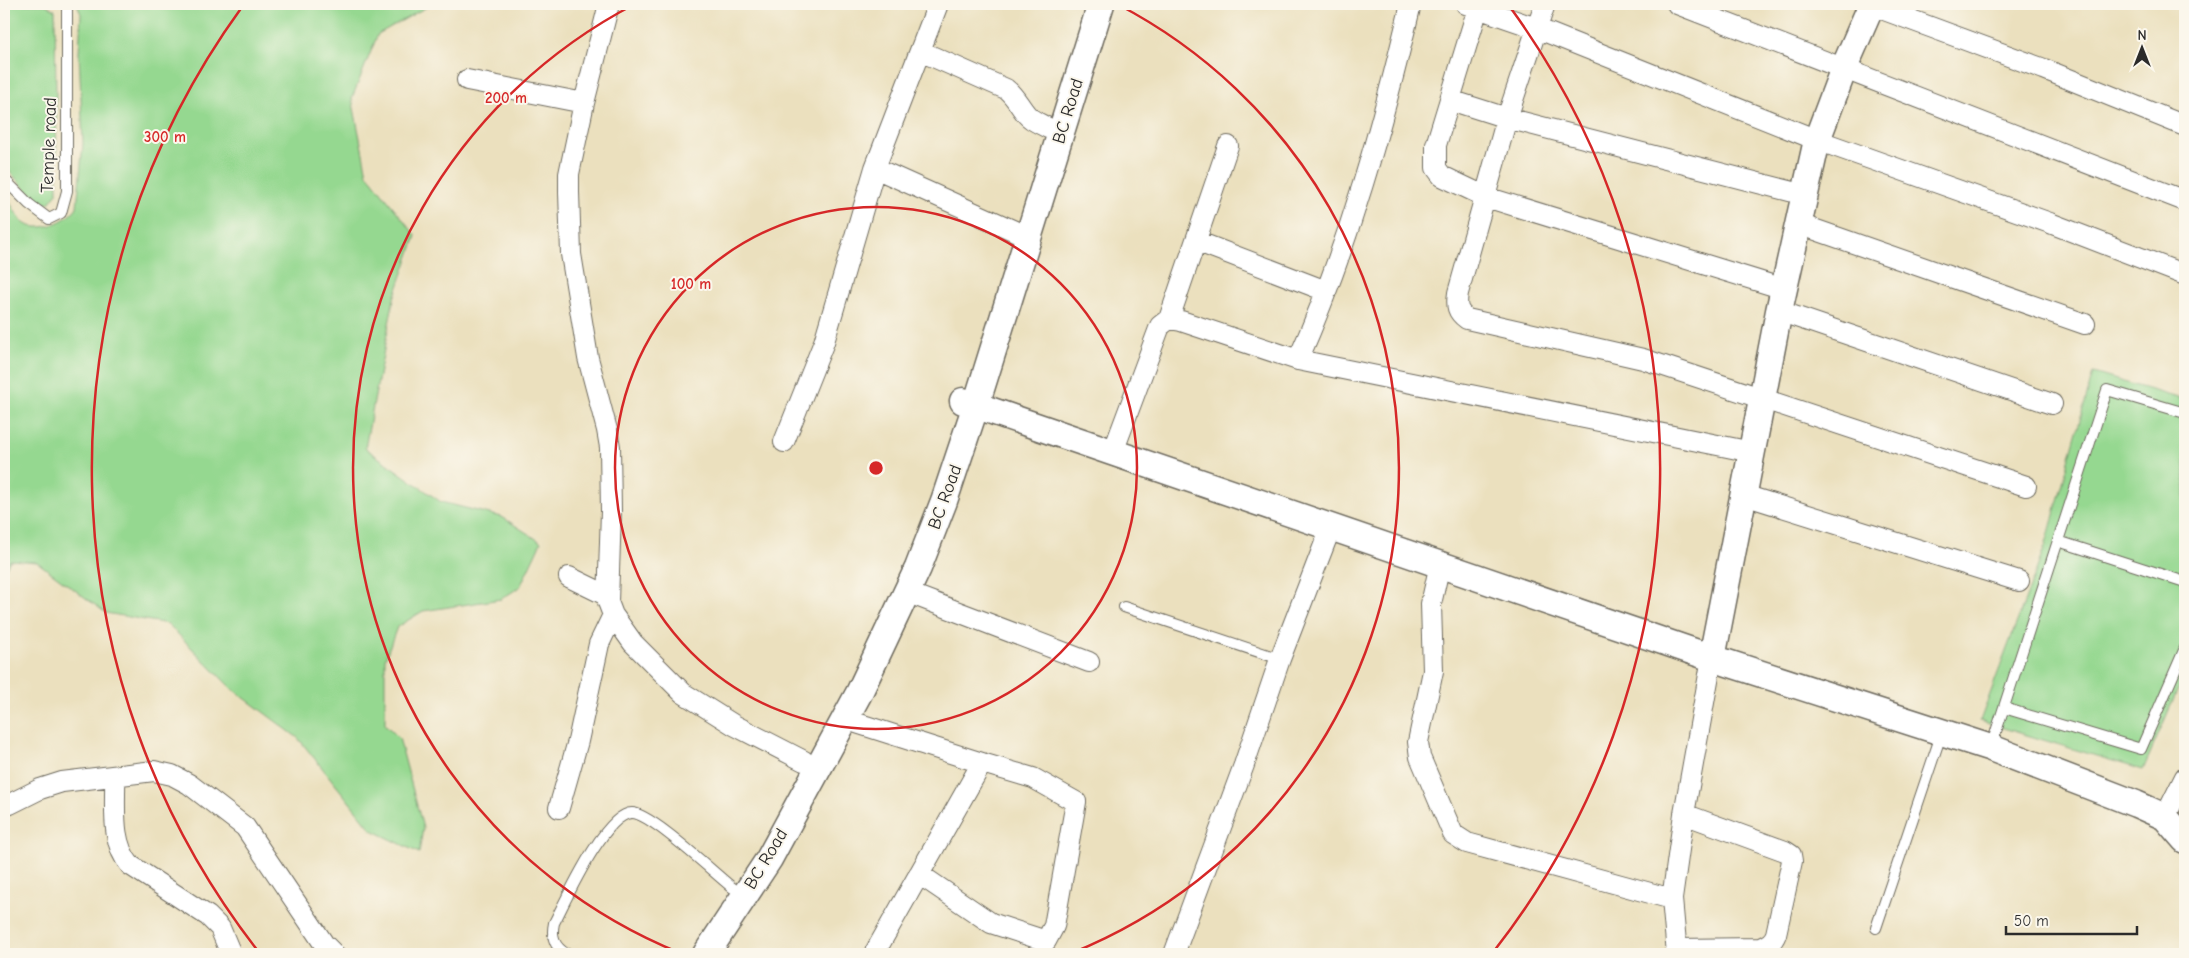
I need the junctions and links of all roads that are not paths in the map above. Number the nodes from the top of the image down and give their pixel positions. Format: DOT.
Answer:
graph roads {
  1 [pos="65,4"];
  2 [pos="609,4"];
  3 [pos="938,4"];
  4 [pos="1083,4"];
  5 [pos="1101,4"];
  6 [pos="1411,4"];
  7 [pos="1545,4"];
  8 [pos="1678,4"];
  9 [pos="1871,4"];
  10 [pos="1472,6"];
  11 [pos="1536,28"];
  12 [pos="920,51"];
  13 [pos="1844,68"];
  14 [pos="467,80"];
  15 [pos="1450,100"];
  16 [pos="584,103"];
  17 [pos="1507,118"];
  18 [pos="2185,126"];
  19 [pos="1048,128"];
  20 [pos="1817,140"];
  21 [pos="1228,146"];
  22 [pos="875,168"];
  23 [pos="4,179"];
  24 [pos="1806,194"];
  25 [pos="1486,197"];
  26 [pos="2185,201"];
  27 [pos="1799,224"];
  28 [pos="1017,232"];
  29 [pos="1196,241"];
  30 [pos="2185,275"];
  31 [pos="1326,291"];
  32 [pos="1782,300"];
  33 [pos="1169,319"];
  34 [pos="2085,324"];
  35 [pos="1298,360"];
  36 [pos="1762,400"];
  37 [pos="969,403"];
  38 [pos="2052,404"];
  39 [pos="2185,413"];
  40 [pos="784,442"];
  41 [pos="1113,452"];
  42 [pos="1752,452"];
  43 [pos="2026,486"];
  44 [pos="1744,495"];
  45 [pos="1331,527"];
  46 [pos="2058,541"];
  47 [pos="1440,564"];
  48 [pos="569,577"];
  49 [pos="2019,581"];
  50 [pos="2185,582"];
  51 [pos="906,592"];
  52 [pos="610,606"];
  53 [pos="1124,607"];
  54 [pos="2185,648"];
  55 [pos="1712,658"];
  56 [pos="1280,659"];
  57 [pos="1089,662"];
  58 [pos="2004,708"];
  59 [pos="838,716"];
  60 [pos="1942,732"];
  61 [pos="1991,748"];
  62 [pos="804,761"];
  63 [pos="982,763"];
  64 [pos="115,776"];
  65 [pos="2185,777"];
  66 [pos="4,806"];
  67 [pos="559,808"];
  68 [pos="1684,814"];
  69 [pos="2165,817"];
  70 [pos="2185,840"];
  71 [pos="919,874"];
  72 [pos="733,888"];
  73 [pos="1672,899"];
  74 [pos="1876,928"];
  75 [pos="1677,952"];
  76 [pos="231,954"];
  77 [pos="334,954"];
  78 [pos="567,954"];
  79 [pos="692,954"];
  80 [pos="706,954"];
  81 [pos="874,954"];
  82 [pos="1174,954"];
  1 -- 23 [label="lane, Temple road"];
  2 -- 16 [label="street"];
  3 -- 12 [label="street"];
  4 -- 19 [label="street, BC Road"];
  5 -- 37 [label="street, BC Road"];
  6 -- 31 [label="street"];
  7 -- 11 [label="street"];
  8 -- 13 [label="street"];
  9 -- 13 [label="street"];
  9 -- 18 [label="street"];
  10 -- 11 [label="street"];
  10 -- 15 [label="street"];
  11 -- 17 [label="street"];
  11 -- 20 [label="street"];
  12 -- 19 [label="street"];
  12 -- 22 [label="street"];
  13 -- 20 [label="street"];
  13 -- 26 [label="street"];
  14 -- 16 [label="street"];
  15 -- 17 [label="street"];
  15 -- 25 [label="street"];
  16 -- 52 [label="street"];
  17 -- 24 [label="street"];
  17 -- 25 [label="street"];
  19 -- 28 [label="street, BC Road"];
  20 -- 24 [label="street"];
  20 -- 30 [label="street"];
  21 -- 29 [label="street"];
  22 -- 28 [label="street"];
  22 -- 40 [label="street"];
  24 -- 27 [label="street"];
  25 -- 32 [label="street"];
  25 -- 36 [label="street"];
  27 -- 32 [label="street"];
  27 -- 34 [label="street"];
  28 -- 37 [label="street, BC Road"];
  29 -- 31 [label="street"];
  29 -- 33 [label="street"];
  31 -- 35 [label="street"];
  32 -- 36 [label="street"];
  32 -- 38 [label="street"];
  33 -- 35 [label="street"];
  33 -- 41 [label="street"];
  35 -- 42 [label="street"];
  36 -- 42 [label="street"];
  36 -- 43 [label="street"];
  37 -- 41 [label="street"];
  37 -- 51 [label="street, BC Road"];
  37 -- 59 [label="street, BC Road"];
  39 -- 46 [label="lane"];
  41 -- 45 [label="street"];
  42 -- 44 [label="street"];
  44 -- 49 [label="street"];
  44 -- 55 [label="street"];
  45 -- 47 [label="street"];
  45 -- 56 [label="street"];
  46 -- 50 [label="lane"];
  46 -- 58 [label="lane"];
  47 -- 55 [label="street"];
  47 -- 73 [label="street"];
  48 -- 52 [label="street"];
  51 -- 57 [label="street"];
  51 -- 59 [label="street, BC Road"];
  52 -- 62 [label="street"];
  52 -- 67 [label="street"];
  53 -- 56 [label="lane"];
  54 -- 58 [label="lane"];
  55 -- 60 [label="street"];
  55 -- 68 [label="street"];
  56 -- 82 [label="street"];
  58 -- 61 [label="lane"];
  59 -- 62 [label="street, BC Road"];
  59 -- 63 [label="street"];
  59 -- 80 [label="street, BC Road"];
  60 -- 61 [label="street"];
  60 -- 74 [label="lane"];
  61 -- 69 [label="street"];
  62 -- 72 [label="street, BC Road"];
  63 -- 71 [label="street"];
  63 -- 71 [label="street"];
  64 -- 66 [label="street"];
  64 -- 76 [label="street"];
  64 -- 77 [label="street"];
  65 -- 69 [label="street"];
  68 -- 73 [label="street"];
  68 -- 75 [label="street"];
  69 -- 70 [label="street"];
  71 -- 81 [label="street"];
  72 -- 78 [label="lane"];
  72 -- 79 [label="street, BC Road"];
  73 -- 75 [label="street"];
}
